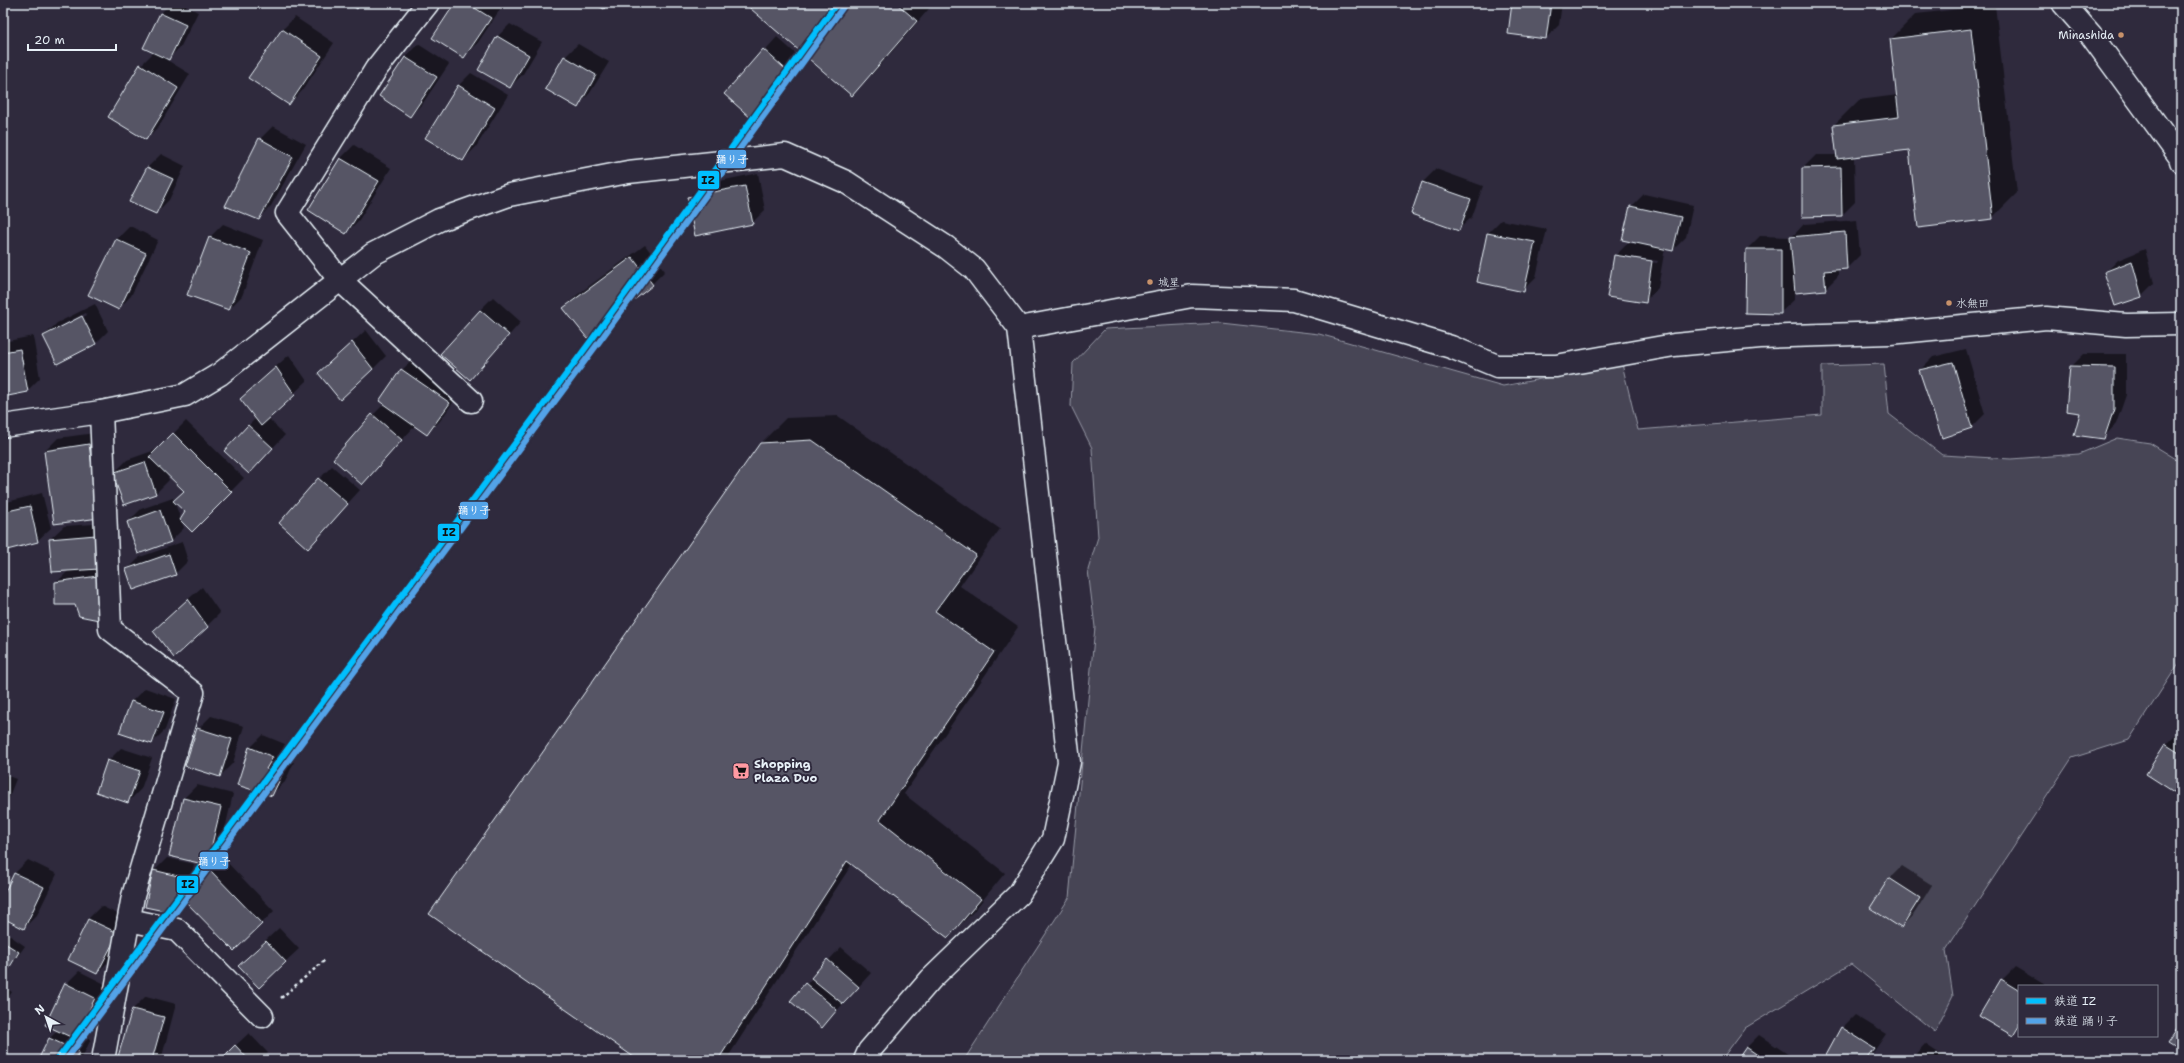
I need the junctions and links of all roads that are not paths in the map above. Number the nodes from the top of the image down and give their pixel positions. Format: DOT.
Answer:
graph roads {
  1 [pos="428,3"];
  2 [pos="2063,3"];
  3 [pos="2181,162"];
  4 [pos="340,280"];
  5 [pos="2181,324"];
  6 [pos="1019,328"];
  7 [pos="471,400"];
  8 [pos="101,412"];
  9 [pos="3,426"];
  10 [pos="129,920"];
  11 [pos="262,1016"];
  12 [pos="103,1060"];
  13 [pos="865,1060"];
  1 -- 4 [label="main road"];
  2 -- 3 [label="main road"];
  4 -- 6 [label="main road"];
  4 -- 7 [label="main road"];
  4 -- 8 [label="main road"];
  5 -- 6 [label="main road"];
  6 -- 13 [label="main road"];
  8 -- 9 [label="main road"];
  8 -- 10 [label="main road"];
  10 -- 11 [label="main road"];
  10 -- 12 [label="main road"];
}
